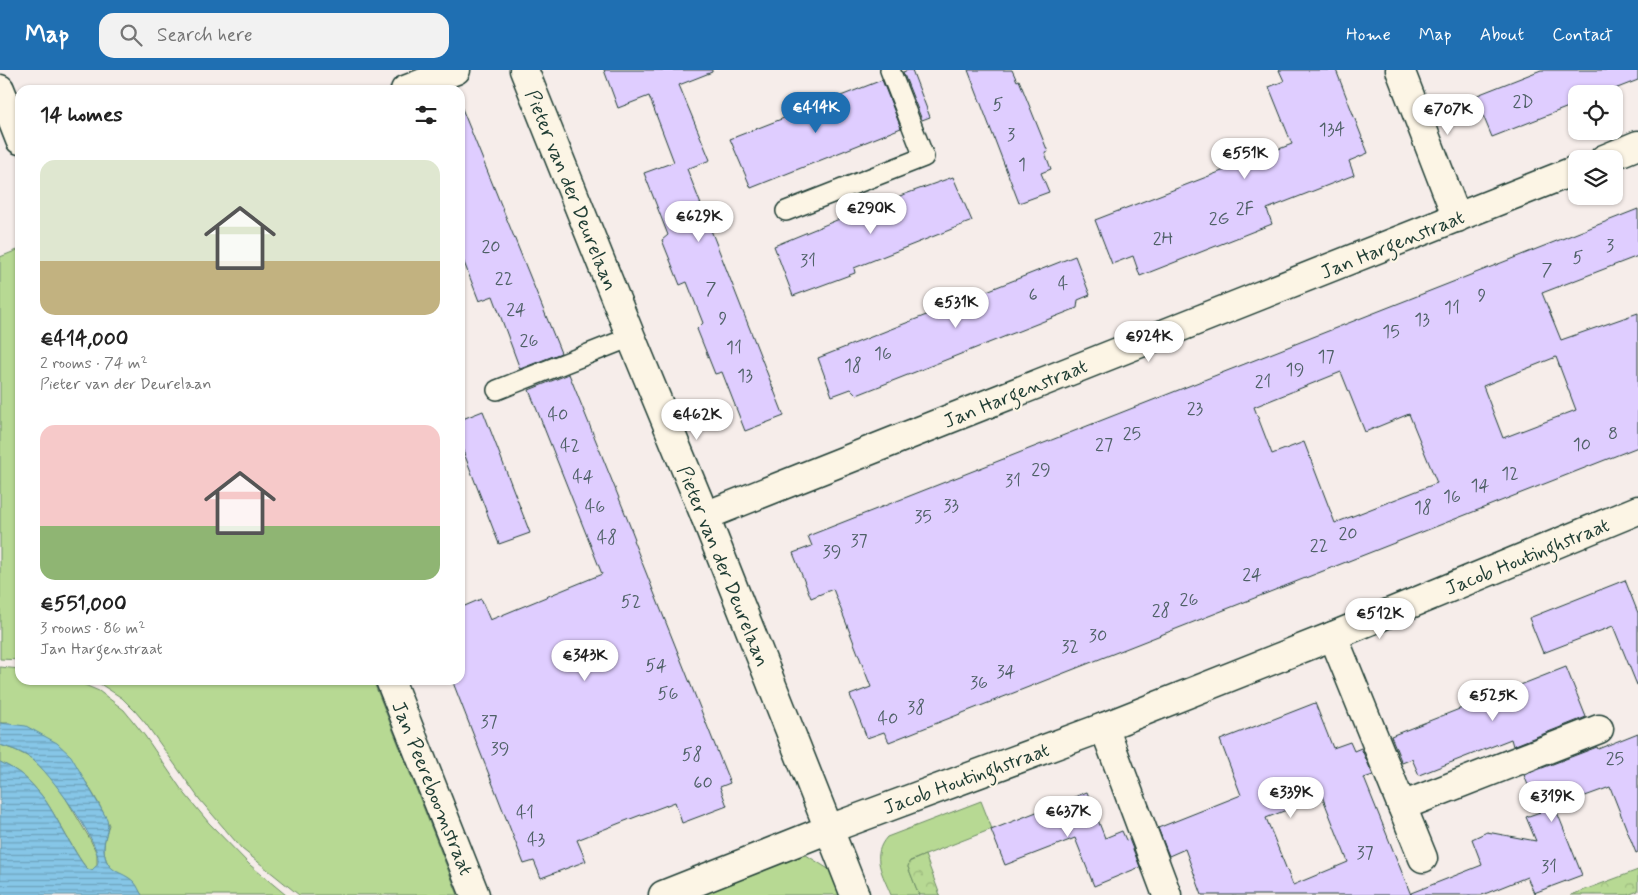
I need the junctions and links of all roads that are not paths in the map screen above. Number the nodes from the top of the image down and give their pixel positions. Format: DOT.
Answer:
graph roads {
  1 [pos="456,70"];
  2 [pos="524,70"];
  3 [pos="890,70"];
  4 [pos="1400,70"];
  5 [pos="418,85"];
  6 [pos="0,89"];
  7 [pos="15,127"];
  8 [pos="1638,145"];
  9 [pos="1623,151"];
  10 [pos="1568,173"];
  11 [pos="786,211"];
  12 [pos="1457,218"];
  13 [pos="631,337"];
  14 [pos="496,390"];
  15 [pos="1638,510"];
  16 [pos="705,516"];
  17 [pos="1333,636"];
  18 [pos="392,685"];
  19 [pos="1104,727"];
  20 [pos="1599,729"];
  21 [pos="1402,806"];
  22 [pos="829,829"];
  23 [pos="1423,858"];
  24 [pos="475,895"];
  25 [pos="662,895"];
  26 [pos="855,895"];
  27 [pos="1167,895"];
  1 -- 5 [label="street"];
  2 -- 13 [label="street, Pieter van der Deurelaan"];
  3 -- 11 [label="lane"];
  4 -- 12 [label="street"];
  6 -- 7 [label="street"];
  8 -- 9 [label="street"];
  10 -- 12 [label="street, Jan Hargenstraat"];
  12 -- 16 [label="street, Jan Hargenstraat"];
  13 -- 14 [label="lane"];
  13 -- 16 [label="street, Pieter van der Deurelaan"];
  15 -- 17 [label="street, Jacob Houtinghstraat"];
  16 -- 22 [label="street, Pieter van der Deurelaan"];
  17 -- 19 [label="street, Jacob Houtinghstraat"];
  17 -- 21 [label="street"];
  18 -- 24 [label="street, Jan Peereboomstraat"];
  19 -- 22 [label="street, Jacob Houtinghstraat"];
  19 -- 27 [label="street"];
  20 -- 21 [label="street"];
  21 -- 23 [label="street"];
  22 -- 25 [label="street"];
  22 -- 26 [label="street, Pieter van der Deurelaan"];
}
